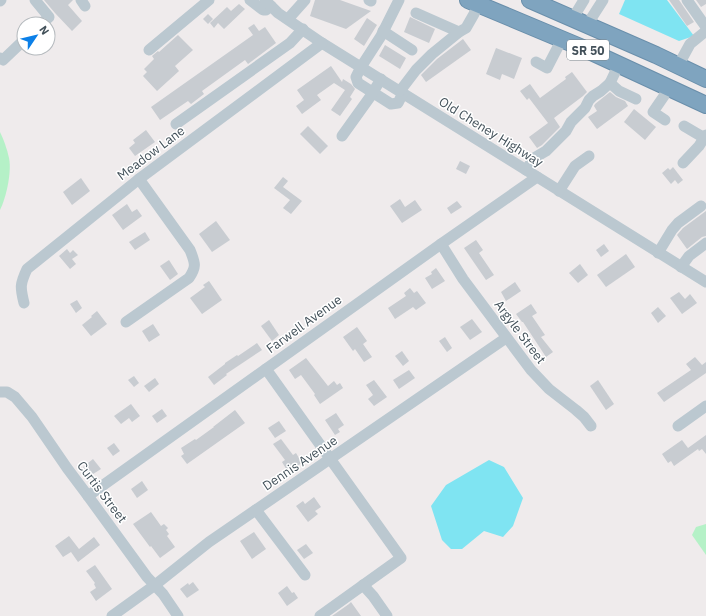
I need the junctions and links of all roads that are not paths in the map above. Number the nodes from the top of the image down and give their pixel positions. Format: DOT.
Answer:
graph roads {
  1 [pos="35,0"];
  2 [pos="209,0"];
  3 [pos="250,0"];
  4 [pos="305,0"];
  5 [pos="399,0"];
  6 [pos="584,0"];
  7 [pos="604,0"];
  8 [pos="687,0"];
  9 [pos="537,1"];
  10 [pos="473,2"];
  11 [pos="268,3"];
  12 [pos="416,13"];
  13 [pos="501,13"];
  14 [pos="48,16"];
  15 [pos="288,20"];
  16 [pos="580,21"];
  17 [pos="706,26"];
  18 [pos="303,29"];
  19 [pos="383,31"];
  20 [pos="706,31"];
  21 [pos="459,32"];
  22 [pos="562,39"];
  23 [pos="322,42"];
  24 [pos="16,48"];
  25 [pos="585,49"];
  26 [pos="149,50"];
  27 [pos="412,50"];
  28 [pos="0,58"];
  29 [pos="536,62"];
  30 [pos="619,64"];
  31 [pos="675,64"];
  32 [pos="362,67"];
  33 [pos="382,79"];
  34 [pos="706,79"];
  35 [pos="610,83"];
  36 [pos="667,86"];
  37 [pos="401,92"];
  38 [pos="373,93"];
  39 [pos="706,105"];
  40 [pos="644,106"];
  41 [pos="665,120"];
  42 [pos="176,124"];
  43 [pos="684,126"];
  44 [pos="342,136"];
  45 [pos="705,137"];
  46 [pos="590,156"];
  47 [pos="683,163"];
  48 [pos="526,170"];
  49 [pos="537,177"];
  50 [pos="139,179"];
  51 [pos="559,191"];
  52 [pos="700,206"];
  53 [pos="706,243"];
  54 [pos="441,244"];
  55 [pos="658,253"];
  56 [pos="681,267"];
  57 [pos="706,282"];
  58 [pos="24,303"];
  59 [pos="126,322"];
  60 [pos="506,338"];
  61 [pos="266,370"];
  62 [pos="0,392"];
  63 [pos="706,406"];
  64 [pos="591,426"];
  65 [pos="678,426"];
  66 [pos="330,460"];
  67 [pos="88,496"];
  68 [pos="256,510"];
  69 [pos="305,575"];
  70 [pos="155,585"];
  71 [pos="363,585"];
  72 [pos="112,616"];
  73 [pos="178,616"];
  74 [pos="320,616"];
  75 [pos="387,616"];
  1 -- 14 [label="street"];
  2 -- 26 [label="street"];
  3 -- 11 [label="street"];
  4 -- 15 [label="street"];
  5 -- 19 [label="street"];
  6 -- 16 [label="street"];
  7 -- 16 [label="street"];
  8 -- 17 [label="street"];
  9 -- 16 [label="highway, SR 50"];
  10 -- 13 [label="highway, SR 50"];
  10 -- 21 [label="street"];
  11 -- 15 [label="street, Old Cheney Highway"];
  12 -- 21 [label="street"];
  13 -- 16 [label="highway"];
  13 -- 22 [label="highway, SR 50"];
  15 -- 18 [label="street, Old Cheney Highway"];
  16 -- 31 [label="highway, SR 50"];
  18 -- 23 [label="street, Old Cheney Highway"];
  18 -- 42 [label="street"];
  19 -- 27 [label="street"];
  19 -- 32 [label="street"];
  20 -- 31 [label="street"];
  21 -- 37 [label="street"];
  22 -- 25 [label="highway, SR 50"];
  22 -- 29 [label="street"];
  23 -- 32 [label="street, Old Cheney Highway"];
  23 -- 50 [label="street, Meadow Lane"];
  24 -- 28 [label="street"];
  25 -- 30 [label="highway, SR 50"];
  25 -- 31 [label="highway"];
  30 -- 35 [label="street"];
  30 -- 36 [label="highway, SR 50"];
  31 -- 34 [label="highway, SR 50"];
  32 -- 33 [label="street, Old Cheney Highway"];
  32 -- 38 [label="street"];
  33 -- 37 [label="street, Old Cheney Highway"];
  33 -- 38 [label="street"];
  35 -- 40 [label="street"];
  35 -- 48 [label="street"];
  36 -- 39 [label="highway, SR 50"];
  36 -- 40 [label="street"];
  37 -- 38 [label="street"];
  37 -- 48 [label="street, Old Cheney Highway"];
  38 -- 44 [label="street"];
  40 -- 41 [label="street"];
  43 -- 45 [label="street"];
  45 -- 47 [label="street"];
  46 -- 51 [label="street"];
  48 -- 49 [label="street, Old Cheney Highway"];
  49 -- 51 [label="street, Old Cheney Highway"];
  49 -- 54 [label="street, Farwell Avenue"];
  50 -- 58 [label="street, Meadow Lane"];
  50 -- 59 [label="street"];
  51 -- 55 [label="street, Old Cheney Highway"];
  52 -- 55 [label="street"];
  53 -- 56 [label="street"];
  54 -- 60 [label="street, Argyle Street"];
  54 -- 61 [label="street, Farwell Avenue"];
  55 -- 56 [label="street, Old Cheney Highway"];
  56 -- 57 [label="street, Old Cheney Highway"];
  60 -- 64 [label="street, Argyle Street"];
  60 -- 66 [label="street, Dennis Avenue"];
  61 -- 66 [label="street"];
  61 -- 67 [label="street, Farwell Avenue"];
  62 -- 67 [label="street, Curtis Street"];
  63 -- 65 [label="street"];
  66 -- 68 [label="street, Dennis Avenue"];
  66 -- 71 [label="street"];
  67 -- 70 [label="street, Curtis Street"];
  68 -- 69 [label="street"];
  68 -- 70 [label="street, Dennis Avenue"];
  70 -- 72 [label="street, Dennis Avenue"];
  70 -- 73 [label="street, Curtis Street"];
  71 -- 74 [label="street"];
  71 -- 75 [label="street"];
}
